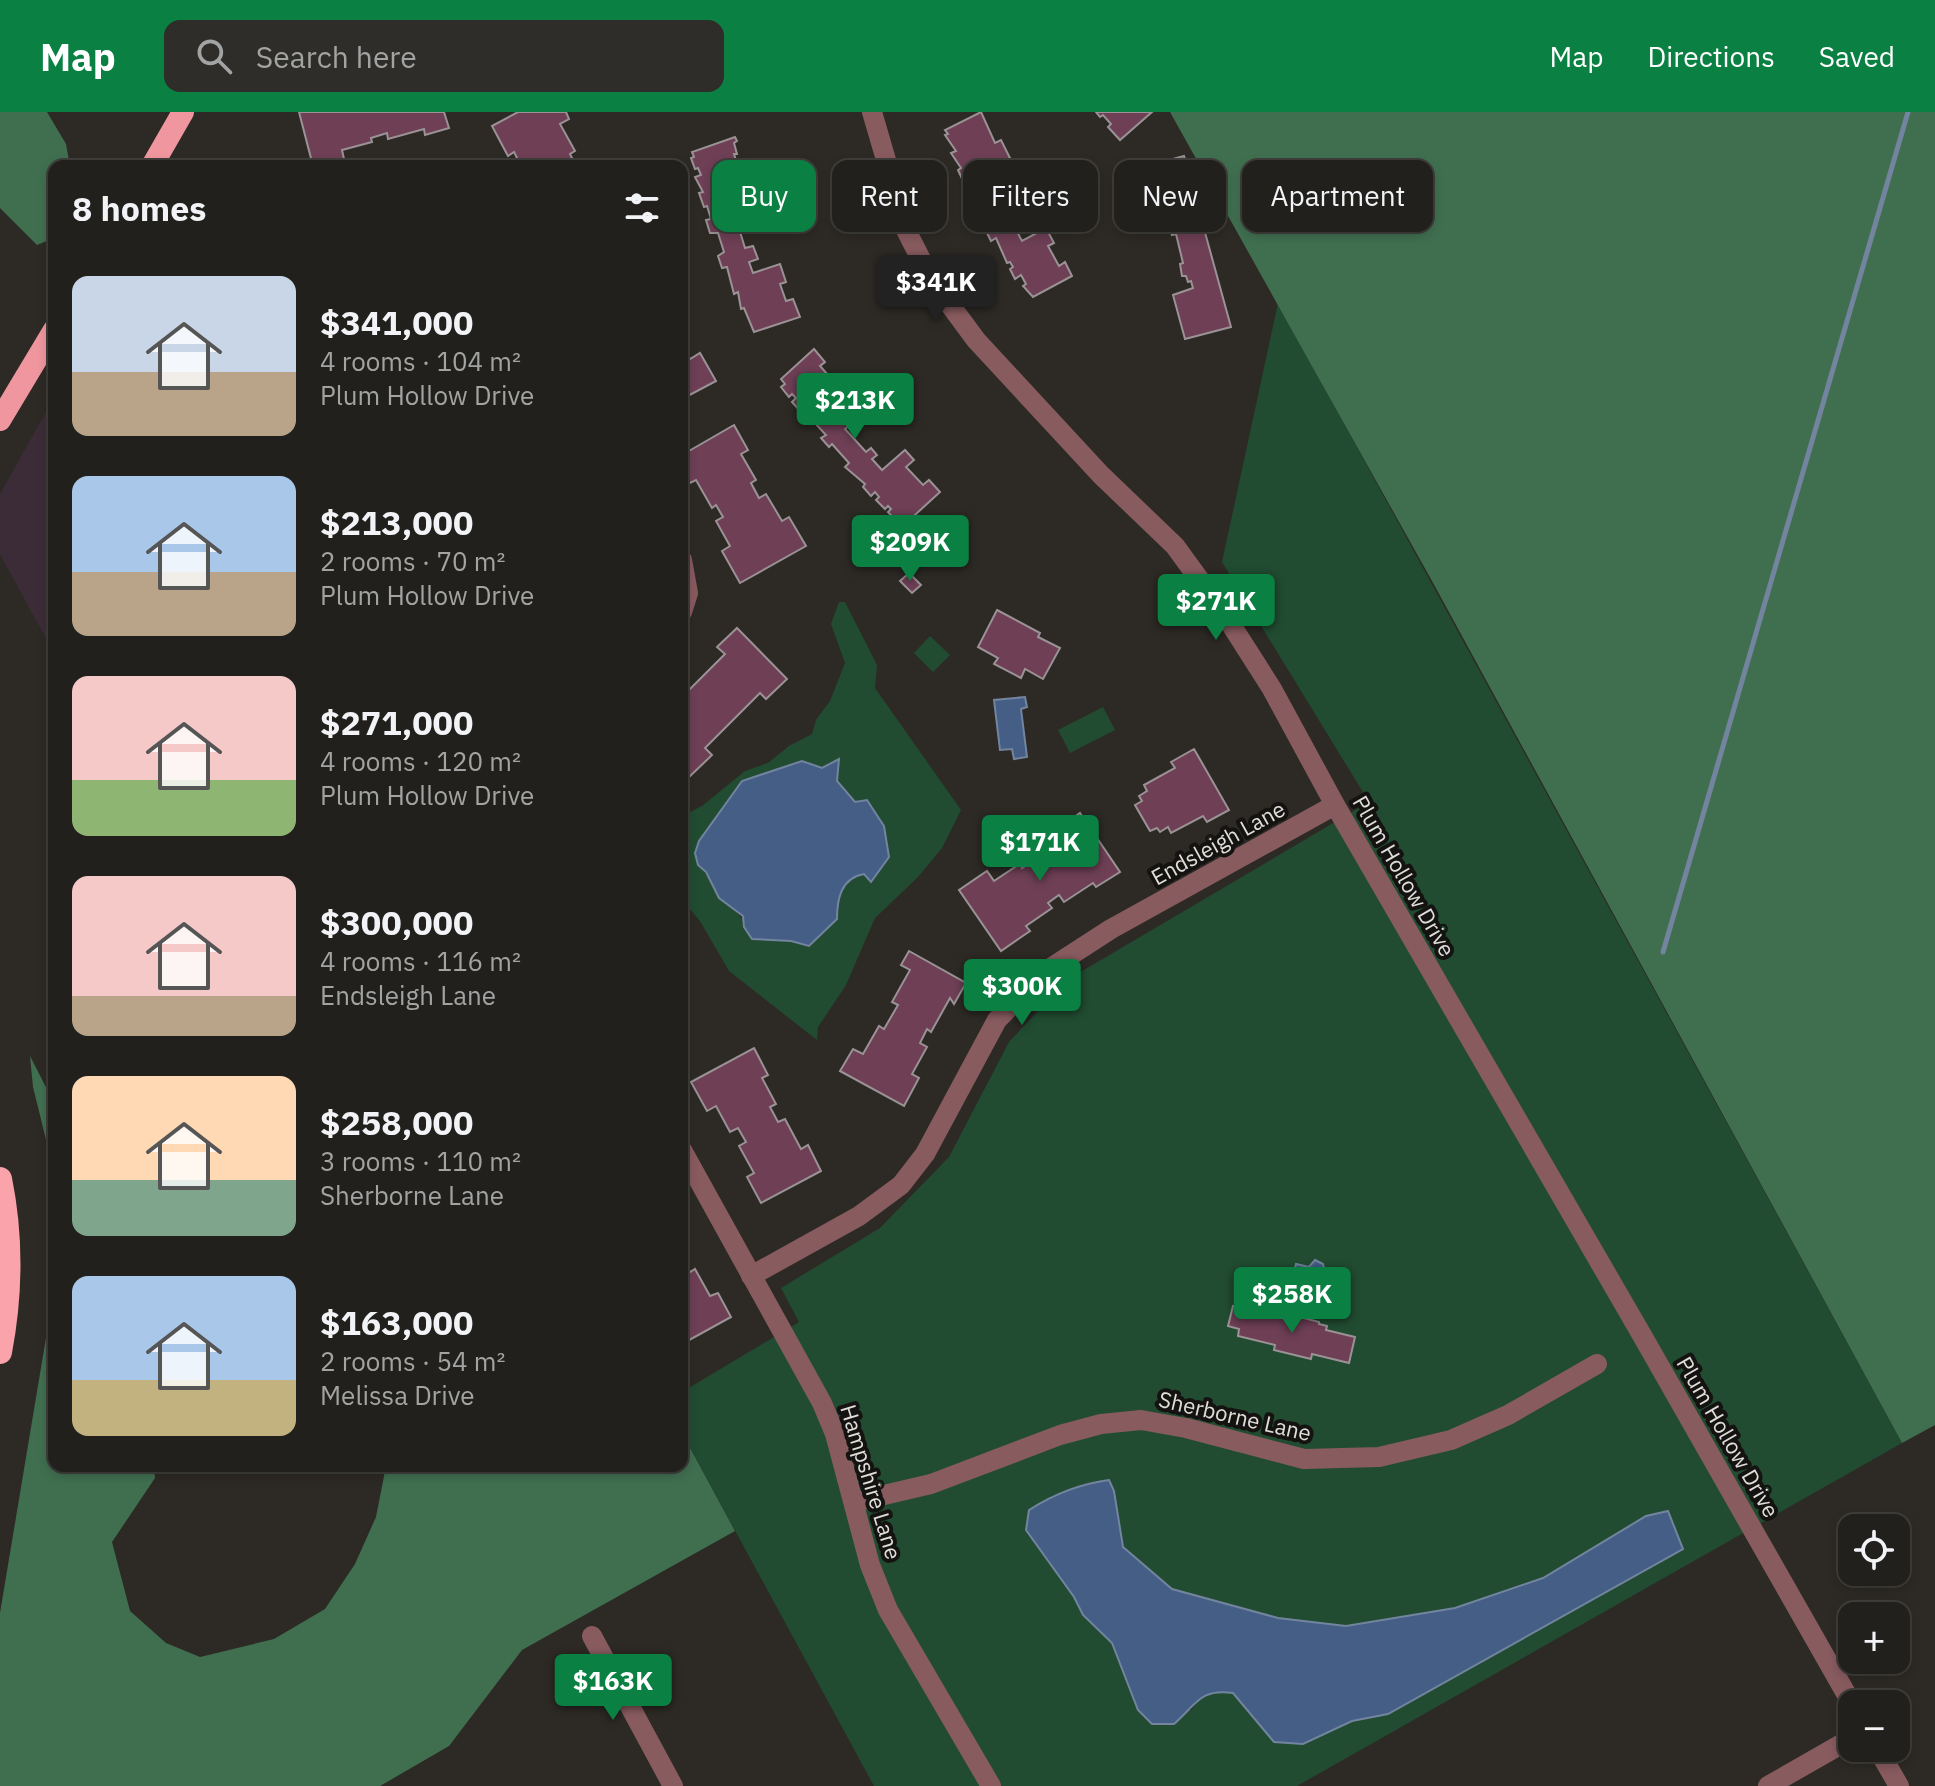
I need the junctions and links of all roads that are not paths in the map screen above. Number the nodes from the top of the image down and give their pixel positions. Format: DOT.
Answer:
graph roads {
  1 [pos="183,112"];
  2 [pos="872,112"];
  3 [pos="155,160"];
  4 [pos="48,340"];
  5 [pos="0,420"];
  6 [pos="1335,805"];
  7 [pos="688,1161"];
  8 [pos="0,1179"];
  9 [pos="751,1276"];
  10 [pos="0,1352"];
  11 [pos="1597,1364"];
  12 [pos="854,1502"];
  13 [pos="592,1636"];
  14 [pos="1844,1690"];
  15 [pos="1838,1746"];
  16 [pos="1885,1762"];
  17 [pos="673,1786"];
  18 [pos="991,1786"];
  19 [pos="1768,1786"];
  20 [pos="1899,1786"];
  1 -- 3 [label="highway"];
  2 -- 6 [label="street, Plum Hollow Drive"];
  4 -- 5 [label="highway"];
  6 -- 9 [label="street, Endsleigh Lane"];
  6 -- 14 [label="street, Plum Hollow Drive"];
  7 -- 9 [label="street, Hampshire Lane"];
  8 -- 10 [label="highway"];
  9 -- 12 [label="street, Hampshire Lane"];
  11 -- 12 [label="street, Sherborne Lane"];
  12 -- 18 [label="street, Hampshire Lane"];
  13 -- 17 [label="street"];
  15 -- 19 [label="street"];
  16 -- 20 [label="street"];
}
